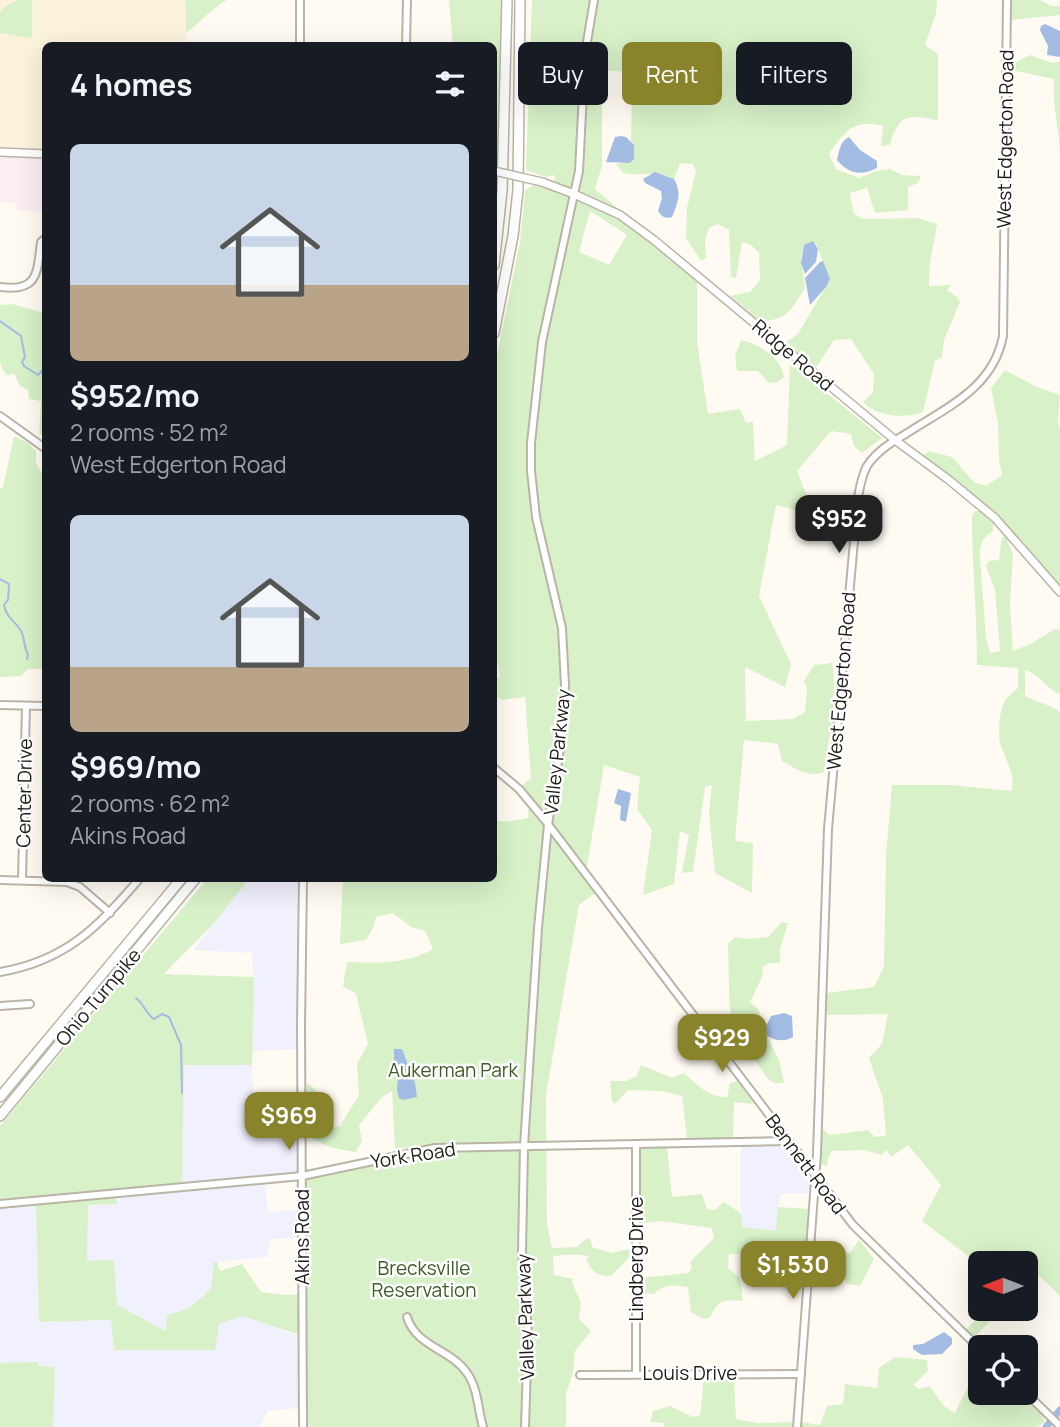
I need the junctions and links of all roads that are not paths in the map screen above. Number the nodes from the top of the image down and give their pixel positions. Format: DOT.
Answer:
graph roads {
  1 [pos="300,0"];
  2 [pos="407,0"];
  3 [pos="507,0"];
  4 [pos="520,0"];
  5 [pos="594,0"];
  6 [pos="1007,0"];
  7 [pos="300,42"];
  8 [pos="406,42"];
  9 [pos="0,152"];
  10 [pos="42,154"];
  11 [pos="497,172"];
  12 [pos="574,194"];
  13 [pos="497,237"];
  14 [pos="42,241"];
  15 [pos="0,287"];
  16 [pos="497,318"];
  17 [pos="0,416"];
  18 [pos="895,440"];
  19 [pos="42,446"];
  20 [pos="1060,592"];
  21 [pos="0,705"];
  22 [pos="26,706"];
  23 [pos="42,706"];
  24 [pos="497,771"];
  25 [pos="548,825"];
  26 [pos="0,880"];
  27 [pos="22,880"];
  28 [pos="42,880"];
  29 [pos="64,882"];
  30 [pos="83,882"];
  31 [pos="137,882"];
  32 [pos="179,882"];
  33 [pos="193,882"];
  34 [pos="303,882"];
  35 [pos="80,887"];
  36 [pos="110,913"];
  37 [pos="0,972"];
  38 [pos="30,1004"];
  39 [pos="3,1006"];
  40 [pos="0,1014"];
  41 [pos="0,1097"];
  42 [pos="0,1116"];
  43 [pos="788,1140"];
  44 [pos="636,1144"];
  45 [pos="524,1146"];
  46 [pos="302,1176"];
  47 [pos="815,1176"];
  48 [pos="0,1204"];
  49 [pos="407,1317"];
  50 [pos="968,1337"];
  51 [pos="636,1373"];
  52 [pos="801,1374"];
  53 [pos="580,1375"];
  54 [pos="1038,1405"];
  55 [pos="1060,1426"];
  56 [pos="303,1427"];
  57 [pos="483,1427"];
  58 [pos="525,1427"];
  59 [pos="797,1427"];
  1 -- 7 [label="street"];
  2 -- 8 [label="street"];
  3 -- 13 [label="highway"];
  4 -- 16 [label="highway"];
  5 -- 12 [label="street, Valley Parkway"];
  6 -- 18 [label="street, West Edgerton Road"];
  9 -- 10 [label="main road"];
  11 -- 12 [label="main road, Ridge Road, bridge"];
  12 -- 18 [label="main road, Ridge Road"];
  12 -- 25 [label="street, Valley Parkway"];
  14 -- 15 [label="street"];
  17 -- 19 [label="street"];
  18 -- 20 [label="main road, Ridge Road"];
  18 -- 47 [label="street, West Edgerton Road"];
  21 -- 22 [label="street"];
  22 -- 23 [label="street"];
  22 -- 27 [label="street, Center Drive"];
  24 -- 25 [label="street, Bennett Road"];
  25 -- 43 [label="street, Bennett Road"];
  25 -- 45 [label="street, Valley Parkway"];
  26 -- 27 [label="street"];
  27 -- 28 [label="street"];
  29 -- 35 [label="street"];
  30 -- 35 [label="street"];
  31 -- 36 [label="street"];
  32 -- 41 [label="highway, Ohio Turnpike"];
  33 -- 42 [label="highway, Ohio Turnpike"];
  34 -- 46 [label="street, Akins Road"];
  35 -- 36 [label="street"];
  36 -- 37 [label="street"];
  38 -- 39 [label="street"];
  39 -- 40 [label="street"];
  43 -- 44 [label="street, York Road"];
  43 -- 47 [label="street, Bennett Road"];
  44 -- 45 [label="street, York Road"];
  44 -- 51 [label="street, Lindberg Drive"];
  45 -- 46 [label="street, York Road"];
  45 -- 58 [label="street, Valley Parkway"];
  46 -- 48 [label="street, York Road"];
  46 -- 56 [label="street, Akins Road"];
  47 -- 50 [label="street, Bennett Road"];
  47 -- 52 [label="street, West Edgerton Road"];
  49 -- 57 [label="street"];
  51 -- 52 [label="street, Louis Drive"];
  51 -- 53 [label="street, Louis Drive"];
  52 -- 59 [label="street, West Edgerton Road"];
  54 -- 55 [label="street"];
}
